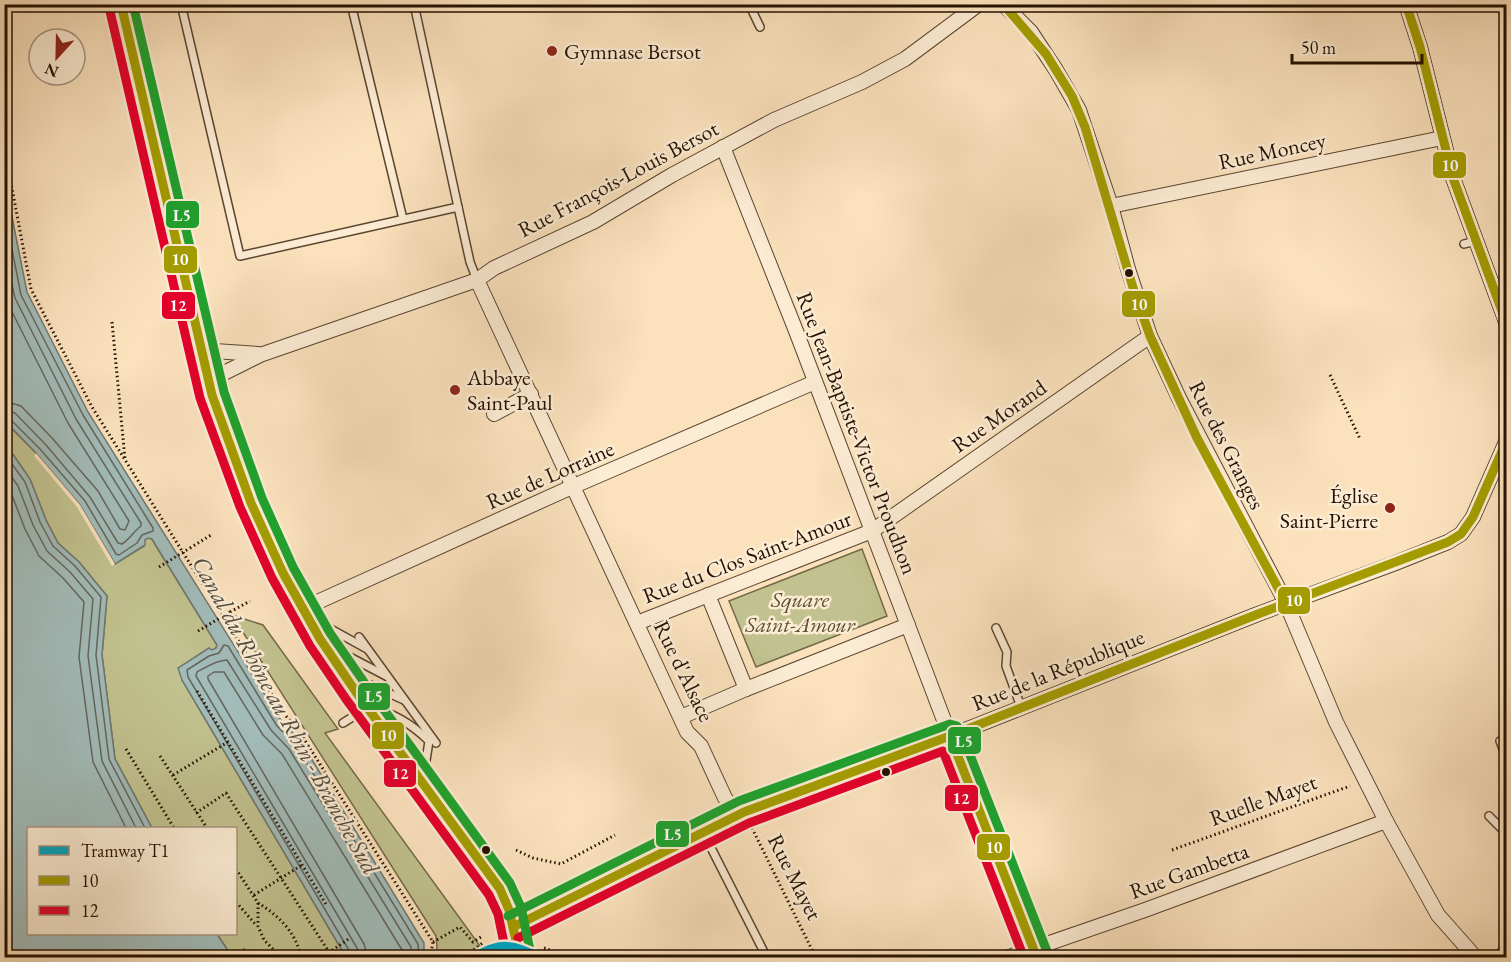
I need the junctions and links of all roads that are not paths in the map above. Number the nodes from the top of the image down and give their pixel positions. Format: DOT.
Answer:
graph roads {
  1 [pos="121,4"];
  2 [pos="181,4"];
  3 [pos="351,4"];
  4 [pos="414,4"];
  5 [pos="749,4"];
  6 [pos="979,4"];
  7 [pos="1003,4"];
  8 [pos="1406,4"];
  9 [pos="760,27"];
  10 [pos="1442,138"];
  11 [pos="723,147"];
  12 [pos="1111,206"];
  13 [pos="458,207"];
  14 [pos="402,219"];
  15 [pos="477,280"];
  16 [pos="1506,322"];
  17 [pos="1150,336"];
  18 [pos="200,350"];
  19 [pos="260,355"];
  20 [pos="208,381"];
  21 [pos="815,382"];
  22 [pos="531,394"];
  23 [pos="495,414"];
  24 [pos="1506,442"];
  25 [pos="574,486"];
  26 [pos="872,531"];
  27 [pos="708,595"];
  28 [pos="1286,603"];
  29 [pos="304,612"];
  30 [pos="638,623"];
  31 [pos="908,625"];
  32 [pos="996,628"];
  33 [pos="359,637"];
  34 [pos="321,642"];
  35 [pos="369,650"];
  36 [pos="341,671"];
  37 [pos="389,677"];
  38 [pos="746,689"];
  39 [pos="407,702"];
  40 [pos="368,707"];
  41 [pos="1021,707"];
  42 [pos="681,717"];
  43 [pos="344,723"];
  44 [pos="950,736"];
  45 [pos="1500,741"];
  46 [pos="432,742"];
  47 [pos="1506,757"];
  48 [pos="423,780"];
  49 [pos="741,814"];
  50 [pos="1489,816"];
  51 [pos="1386,821"];
  52 [pos="703,832"];
  53 [pos="1506,833"];
  54 [pos="513,927"];
  55 [pos="1506,950"];
  56 [pos="1035,953"];
  57 [pos="499,957"];
  58 [pos="520,957"];
  59 [pos="767,957"];
  60 [pos="1006,957"];
  61 [pos="1476,957"];
  62 [pos="1501,957"];
  1 -- 18 [label="street"];
  2 -- 14 [label="lane"];
  3 -- 14 [label="lane"];
  4 -- 13 [label="lane"];
  5 -- 9 [label="lane"];
  6 -- 11 [label="street, Rue François-Louis Bersot"];
  7 -- 12 [label="street, Rue des Granges"];
  8 -- 10 [label="street"];
  10 -- 12 [label="street, Rue Moncey"];
  10 -- 16 [label="street"];
  11 -- 15 [label="street, Rue François-Louis Bersot"];
  11 -- 21 [label="street, Rue Jean-Baptiste-Victor Proudhon"];
  12 -- 17 [label="street, Rue des Granges"];
  13 -- 14 [label="lane"];
  13 -- 15 [label="lane"];
  15 -- 19 [label="street, Rue François-Louis Bersot"];
  15 -- 22 [label="street, Rue d'Alsace"];
  17 -- 26 [label="street, Rue Morand"];
  17 -- 28 [label="street, Rue des Granges"];
  18 -- 19 [label="street, Rue François-Louis Bersot"];
  18 -- 20 [label="street"];
  19 -- 20 [label="street, Rue François-Louis Bersot"];
  20 -- 29 [label="street"];
  21 -- 25 [label="street, Rue de Lorraine"];
  21 -- 26 [label="street, Rue Jean-Baptiste-Victor Proudhon"];
  22 -- 23 [label="street"];
  22 -- 25 [label="street, Rue d'Alsace"];
  24 -- 28 [label="street, Rue de la République"];
  25 -- 29 [label="street, Rue de Lorraine"];
  25 -- 30 [label="street, Rue d'Alsace"];
  26 -- 27 [label="street, Rue du Clos Saint-Amour"];
  26 -- 31 [label="street, Rue Jean-Baptiste-Victor Proudhon"];
  27 -- 30 [label="street, Rue du Clos Saint-Amour"];
  27 -- 38 [label="street"];
  28 -- 41 [label="street, Rue de la République"];
  28 -- 51 [label="street, Rue des Granges"];
  29 -- 34 [label="street"];
  29 -- 35 [label="lane"];
  30 -- 42 [label="street, Rue d'Alsace"];
  31 -- 38 [label="street"];
  31 -- 44 [label="street, Rue Jean-Baptiste-Victor Proudhon"];
  32 -- 41 [label="lane"];
  33 -- 35 [label="lane"];
  34 -- 36 [label="street"];
  34 -- 37 [label="lane"];
  35 -- 37 [label="lane"];
  36 -- 39 [label="lane"];
  36 -- 40 [label="street"];
  37 -- 39 [label="lane"];
  38 -- 42 [label="street"];
  39 -- 46 [label="lane"];
  40 -- 43 [label="lane"];
  40 -- 46 [label="lane"];
  40 -- 48 [label="street"];
  41 -- 44 [label="street, Rue de la République"];
  42 -- 49 [label="street, Rue d'Alsace"];
  44 -- 49 [label="street, Rue de la République"];
  44 -- 56 [label="street, Rue Jean-Baptiste-Victor Proudhon"];
  45 -- 47 [label="lane"];
  46 -- 48 [label="lane"];
  48 -- 54 [label="street"];
  49 -- 52 [label="street, Rue de la République"];
  50 -- 53 [label="lane"];
  51 -- 56 [label="street, Rue Gambetta"];
  51 -- 61 [label="street, Rue des Granges"];
  52 -- 54 [label="street, Rue de la République"];
  52 -- 59 [label="lane"];
  54 -- 57 [label="street"];
  54 -- 58 [label="street"];
  55 -- 62 [label="street"];
  56 -- 60 [label="street, Rue Gambetta"];
}
